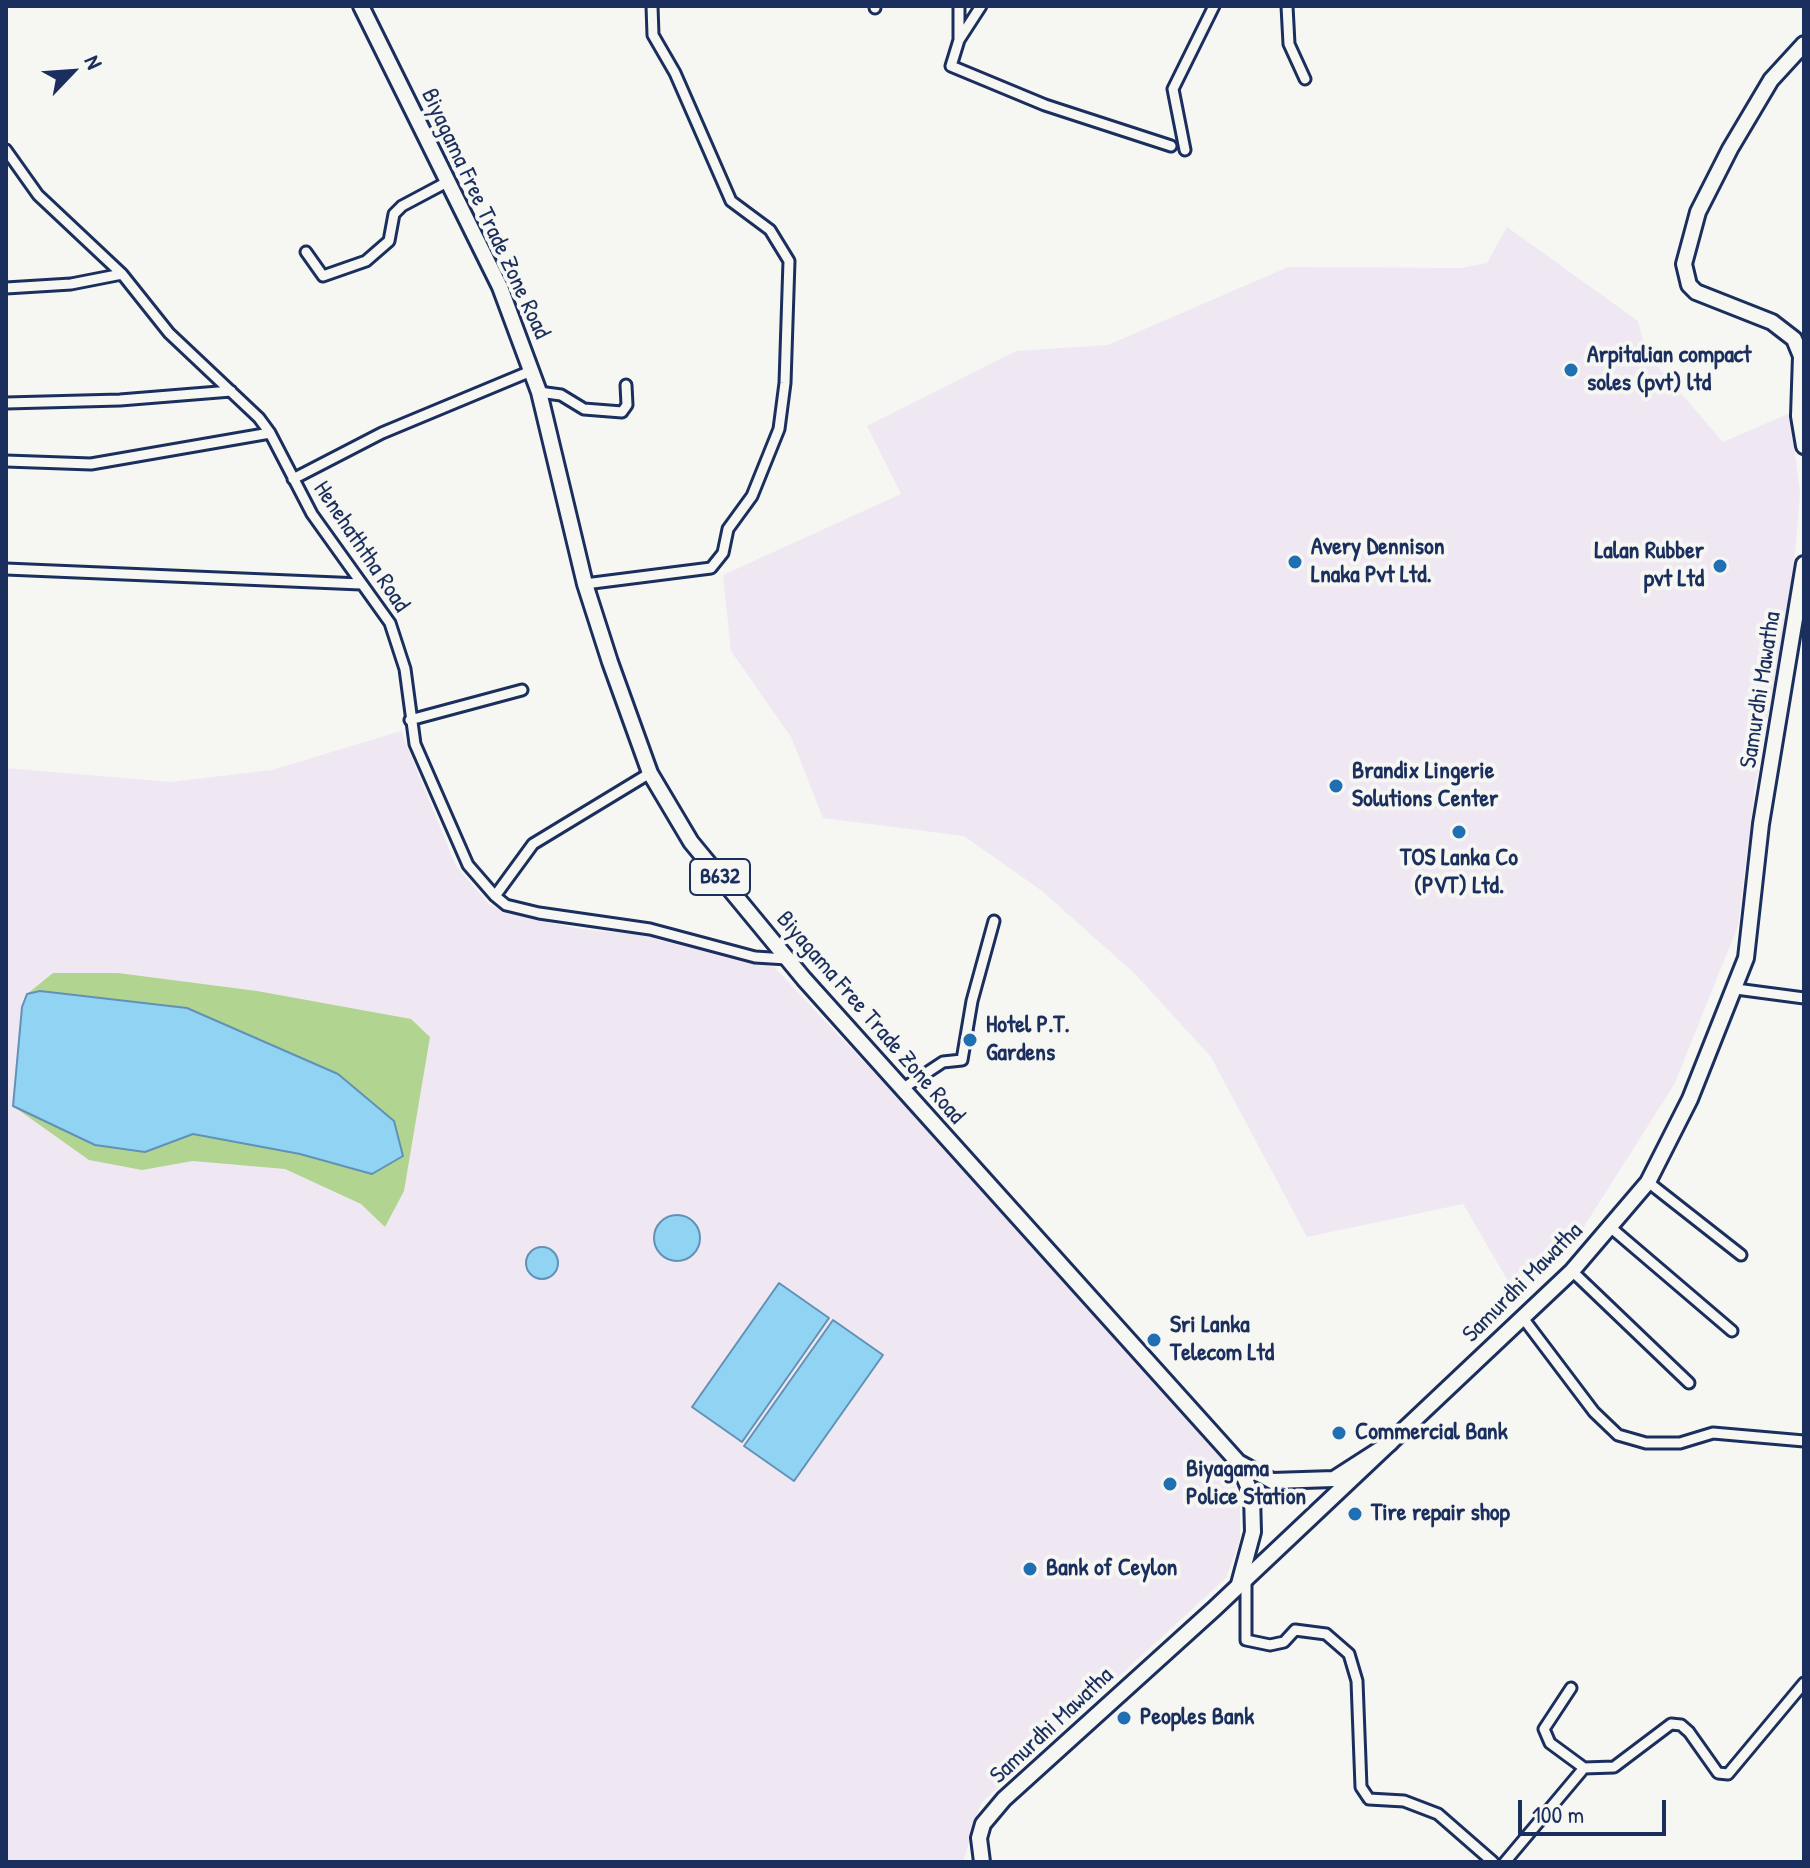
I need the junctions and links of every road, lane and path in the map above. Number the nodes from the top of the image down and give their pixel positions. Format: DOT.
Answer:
graph roads {
  1 [pos="361,6"];
  2 [pos="652,6"];
  3 [pos="959,6"];
  4 [pos="981,6"];
  5 [pos="1214,6"];
  6 [pos="1287,6"];
  7 [pos="959,40"];
  8 [pos="1804,44"];
  9 [pos="1305,79"];
  10 [pos="1171,146"];
  11 [pos="6,150"];
  12 [pos="1185,150"];
  13 [pos="449,181"];
  14 [pos="306,252"];
  15 [pos="122,274"];
  16 [pos="6,288"];
  17 [pos="531,371"];
  18 [pos="626,385"];
  19 [pos="231,391"];
  20 [pos="539,392"];
  21 [pos="6,403"];
  22 [pos="270,433"];
  23 [pos="1804,446"];
  24 [pos="6,461"];
  25 [pos="293,479"];
  26 [pos="1804,564"];
  27 [pos="6,569"];
  28 [pos="361,584"];
  29 [pos="585,584"];
  30 [pos="522,690"];
  31 [pos="410,720"];
  32 [pos="650,773"];
  33 [pos="495,896"];
  34 [pos="994,921"];
  35 [pos="787,959"];
  36 [pos="1736,989"];
  37 [pos="1804,998"];
  38 [pos="902,1089"];
  39 [pos="1648,1182"];
  40 [pos="1609,1226"];
  41 [pos="1741,1255"];
  42 [pos="1572,1271"];
  43 [pos="1523,1318"];
  44 [pos="1732,1331"];
  45 [pos="1689,1383"];
  46 [pos="1804,1441"];
  47 [pos="1390,1443"];
  48 [pos="1238,1462"];
  49 [pos="1242,1581"];
  50 [pos="1804,1683"];
  51 [pos="1571,1688"];
  52 [pos="1584,1768"];
  53 [pos="982,1862"];
  54 [pos="1493,1862"];
  55 [pos="1505,1862"];
  1 -- 13 [label="main road, Biyagama Free Trade Zone Road / B632"];
  2 -- 29 [label="street"];
  3 -- 7 [label="street"];
  4 -- 7 [label="street"];
  5 -- 12 [label="street"];
  6 -- 9 [label="street"];
  7 -- 10 [label="street"];
  8 -- 23 [label="main road"];
  11 -- 15 [label="street, Henehaththa Road"];
  13 -- 14 [label="street"];
  13 -- 17 [label="main road, Biyagama Free Trade Zone Road / B632"];
  15 -- 16 [label="street"];
  15 -- 19 [label="street, Henehaththa Road"];
  17 -- 20 [label="main road, Biyagama Free Trade Zone Road / B632"];
  17 -- 25 [label="street"];
  18 -- 20 [label="street"];
  19 -- 21 [label="street"];
  19 -- 22 [label="street, Henehaththa Road"];
  20 -- 29 [label="main road, Biyagama Free Trade Zone Road / B632"];
  22 -- 24 [label="street"];
  22 -- 25 [label="street, Henehaththa Road"];
  25 -- 28 [label="street, Henehaththa Road"];
  26 -- 36 [label="main road, Samurdhi Mawatha"];
  27 -- 28 [label="street"];
  28 -- 31 [label="street, Henehaththa Road"];
  29 -- 32 [label="main road, Biyagama Free Trade Zone Road / B632"];
  30 -- 31 [label="street"];
  31 -- 33 [label="street, Henehaththa Road"];
  32 -- 33 [label="street"];
  32 -- 35 [label="main road, Biyagama Free Trade Zone Road / B632"];
  33 -- 35 [label="street, Henehaththa Road"];
  34 -- 38 [label="street"];
  35 -- 38 [label="main road, Biyagama Free Trade Zone Road / B632"];
  36 -- 37 [label="street"];
  36 -- 39 [label="main road, Samurdhi Mawatha"];
  38 -- 48 [label="main road, Biyagama Free Trade Zone Road / B632"];
  39 -- 40 [label="main road, Samurdhi Mawatha"];
  39 -- 41 [label="street"];
  40 -- 42 [label="main road, Samurdhi Mawatha"];
  40 -- 44 [label="street"];
  42 -- 43 [label="main road, Samurdhi Mawatha"];
  42 -- 45 [label="street"];
  43 -- 46 [label="street"];
  43 -- 47 [label="main road, Samurdhi Mawatha"];
  47 -- 48 [label="main road, Biyagama Free Trade Zone Road / B632"];
  47 -- 49 [label="main road, Samurdhi Mawatha"];
  48 -- 49 [label="main road, Biyagama Free Trade Zone Road / B632"];
  49 -- 53 [label="main road, Samurdhi Mawatha"];
  49 -- 54 [label="street"];
  50 -- 52 [label="street"];
  51 -- 52 [label="street"];
  52 -- 55 [label="street"];
}
